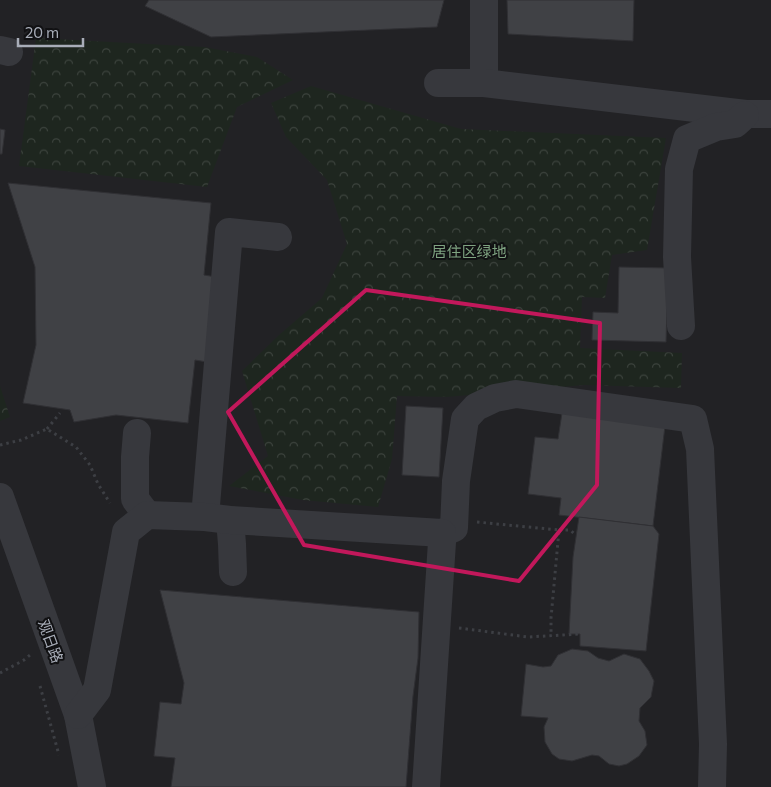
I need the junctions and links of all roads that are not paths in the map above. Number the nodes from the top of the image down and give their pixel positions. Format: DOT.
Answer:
graph roads {
  1 [pos="484,0"];
  2 [pos="438,83"];
  3 [pos="484,83"];
  4 [pos="759,114"];
  5 [pos="278,237"];
  6 [pos="681,326"];
  7 [pos="138,433"];
  8 [pos="0,497"];
  9 [pos="147,515"];
  10 [pos="217,519"];
  11 [pos="448,526"];
  12 [pos="233,572"];
  13 [pos="78,715"];
  14 [pos="92,787"];
  15 [pos="431,787"];
  16 [pos="712,787"];
  1 -- 3 [label="street"];
  2 -- 3 [label="street"];
  3 -- 4 [label="street"];
  4 -- 6 [label="street"];
  5 -- 10 [label="street"];
  7 -- 9 [label="street"];
  8 -- 13 [label="street, 观日路"];
  9 -- 10 [label="street"];
  9 -- 13 [label="street"];
  10 -- 11 [label="street"];
  10 -- 12 [label="street"];
  11 -- 15 [label="street"];
  11 -- 16 [label="street"];
  13 -- 14 [label="street, 观日路"];
}
